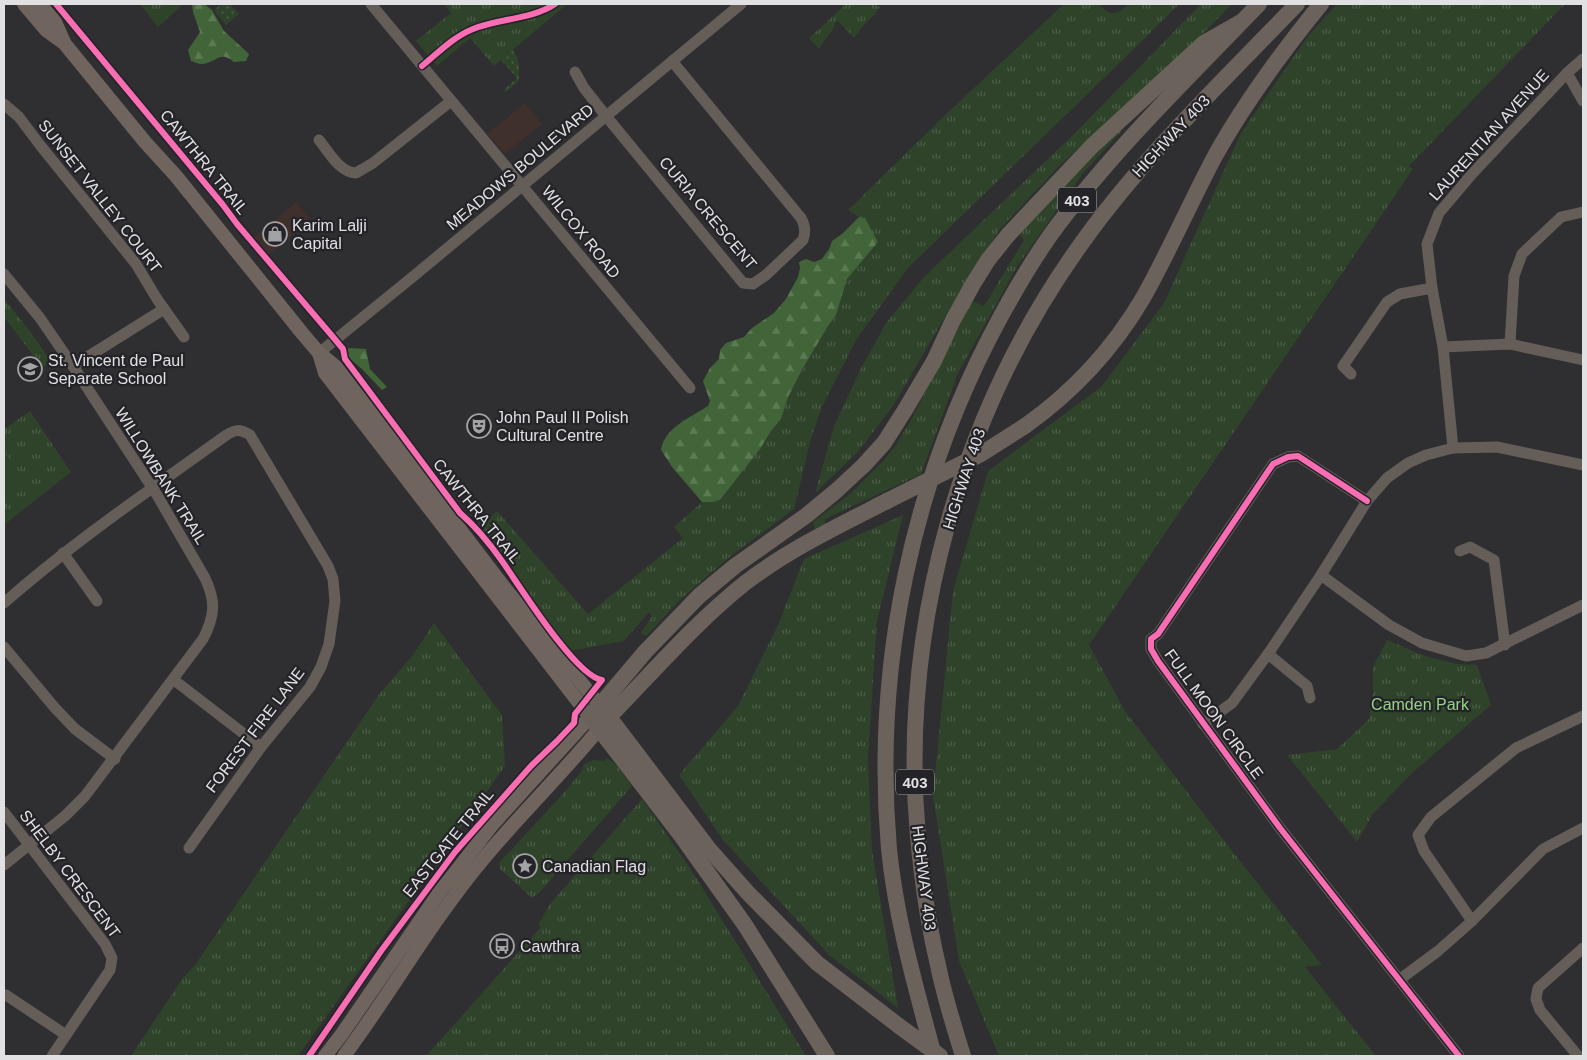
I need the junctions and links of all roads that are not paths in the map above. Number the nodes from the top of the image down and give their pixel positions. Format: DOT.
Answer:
graph roads {
  1 [pos="24,4"];
  2 [pos="40,4"];
  3 [pos="371,4"];
  4 [pos="741,4"];
  5 [pos="1259,4"];
  6 [pos="1297,4"];
  7 [pos="1322,4"];
  8 [pos="1242,22"];
  9 [pos="64,43"];
  10 [pos="1583,59"];
  11 [pos="672,61"];
  12 [pos="575,72"];
  13 [pos="1567,73"];
  14 [pos="451,101"];
  15 [pos="1583,101"];
  16 [pos="4,104"];
  17 [pos="606,116"];
  18 [pos="319,140"];
  19 [pos="522,186"];
  20 [pos="1583,212"];
  21 [pos="4,274"];
  22 [pos="1432,288"];
  23 [pos="164,308"];
  24 [pos="184,337"];
  25 [pos="1510,344"];
  26 [pos="1443,347"];
  27 [pos="319,353"];
  28 [pos="1583,360"];
  29 [pos="73,366"];
  30 [pos="1351,374"];
  31 [pos="690,388"];
  32 [pos="1453,448"];
  33 [pos="1583,465"];
  34 [pos="152,489"];
  35 [pos="1367,501"];
  36 [pos="1460,551"];
  37 [pos="63,553"];
  38 [pos="1321,575"];
  39 [pos="97,601"];
  40 [pos="4,603"];
  41 [pos="1583,606"];
  42 [pos="1505,645"];
  43 [pos="4,647"];
  44 [pos="1268,654"];
  45 [pos="174,680"];
  46 [pos="1310,698"];
  47 [pos="1583,716"];
  48 [pos="600,717"];
  49 [pos="1203,724"];
  50 [pos="262,747"];
  51 [pos="114,758"];
  52 [pos="657,793"];
  53 [pos="4,812"];
  54 [pos="1583,828"];
  55 [pos="29,845"];
  56 [pos="189,848"];
  57 [pos="4,865"];
  58 [pos="1472,921"];
  59 [pos="1583,948"];
  60 [pos="1399,980"];
  61 [pos="6,995"];
  62 [pos="66,1036"];
  63 [pos="52,1056"];
  64 [pos="325,1056"];
  65 [pos="344,1056"];
  66 [pos="827,1056"];
  67 [pos="934,1056"];
  68 [pos="940,1056"];
  69 [pos="963,1056"];
  70 [pos="1459,1056"];
  71 [pos="1578,1056"];
  1 -- 9 [label="main road"];
  2 -- 9 [label="main road"];
  3 -- 14 [label="street, WILCOX ROAD"];
  4 -- 11 [label="street, MEADOWS BOULEVARD"];
  5 -- 8 [label="highway, HIGHWAY 403 / 403"];
  6 -- 69 [label="highway, HIGHWAY 403 / 403"];
  7 -- 48 [label="highway, bridge"];
  8 -- 48 [label="highway"];
  8 -- 67 [label="highway, HIGHWAY 403 / 403"];
  9 -- 27 [label="main road"];
  10 -- 13 [label="street, LAURENTIAN AVENUE"];
  11 -- 17 [label="street, MEADOWS BOULEVARD"];
  11 -- 17 [label="street, CURIA CRESCENT"];
  12 -- 17 [label="street, CURIA CRESCENT"];
  13 -- 15 [label="street"];
  13 -- 22 [label="street, LAURENTIAN AVENUE"];
  14 -- 18 [label="street"];
  14 -- 19 [label="street, WILCOX ROAD"];
  16 -- 23 [label="street, SUNSET VALLEY COURT"];
  17 -- 19 [label="street, MEADOWS BOULEVARD"];
  19 -- 27 [label="street, MEADOWS BOULEVARD"];
  19 -- 31 [label="street, WILCOX ROAD"];
  20 -- 25 [label="street"];
  21 -- 29 [label="street, WILLOWBANK TRAIL"];
  22 -- 26 [label="street, LAURENTIAN AVENUE"];
  22 -- 30 [label="street"];
  23 -- 24 [label="street, SUNSET VALLEY COURT"];
  23 -- 29 [label="street"];
  25 -- 26 [label="street"];
  25 -- 28 [label="street"];
  26 -- 32 [label="street, LAURENTIAN AVENUE"];
  27 -- 48 [label="main road"];
  29 -- 34 [label="street, WILLOWBANK TRAIL"];
  32 -- 33 [label="street"];
  32 -- 35 [label="street"];
  34 -- 37 [label="street"];
  34 -- 45 [label="street, WILLOWBANK TRAIL"];
  34 -- 50 [label="street, FOREST FIRE LANE"];
  35 -- 38 [label="street"];
  35 -- 49 [label="street, FULL MOON CIRCLE"];
  36 -- 42 [label="street"];
  37 -- 39 [label="street"];
  37 -- 40 [label="street"];
  38 -- 42 [label="street"];
  38 -- 44 [label="street"];
  41 -- 42 [label="street"];
  43 -- 51 [label="street"];
  44 -- 46 [label="street"];
  44 -- 49 [label="street"];
  45 -- 50 [label="street"];
  45 -- 51 [label="street"];
  47 -- 58 [label="street"];
  48 -- 52 [label="highway"];
  48 -- 64 [label="main road"];
  48 -- 65 [label="main road"];
  49 -- 60 [label="street, FULL MOON CIRCLE"];
  50 -- 56 [label="street, FOREST FIRE LANE"];
  51 -- 55 [label="street"];
  52 -- 66 [label="highway"];
  52 -- 68 [label="highway, bridge"];
  53 -- 55 [label="street, SHELBY CRESCENT"];
  54 -- 58 [label="street"];
  55 -- 57 [label="street"];
  55 -- 62 [label="street, SHELBY CRESCENT"];
  58 -- 60 [label="street"];
  59 -- 71 [label="street"];
  60 -- 70 [label="street, FULL MOON CIRCLE"];
  61 -- 62 [label="street"];
  62 -- 63 [label="street, SHELBY CRESCENT"];
}
